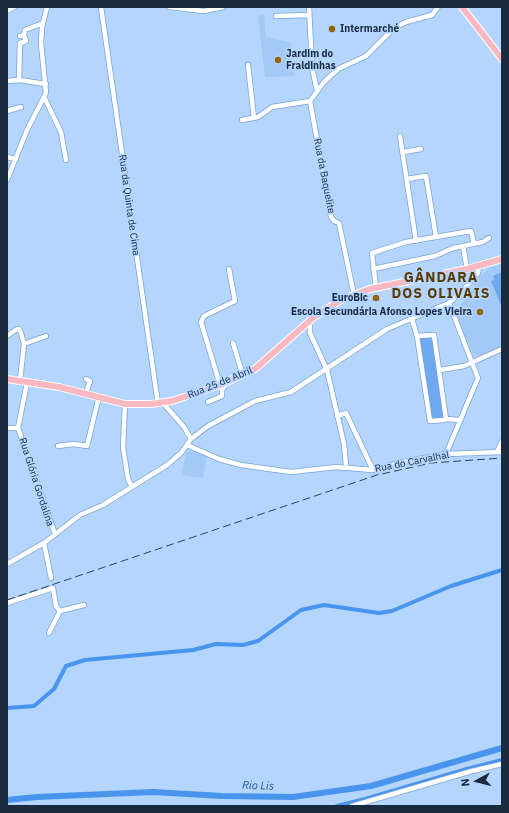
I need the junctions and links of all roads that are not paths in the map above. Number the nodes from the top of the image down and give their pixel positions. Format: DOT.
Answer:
graph roads {
  1 [pos="14,7"];
  2 [pos="47,7"];
  3 [pos="101,7"];
  4 [pos="169,7"];
  5 [pos="223,7"];
  6 [pos="309,7"];
  7 [pos="438,7"];
  8 [pos="462,7"];
  9 [pos="7,11"];
  10 [pos="276,16"];
  11 [pos="309,16"];
  12 [pos="42,23"];
  13 [pos="502,58"];
  14 [pos="248,65"];
  15 [pos="19,80"];
  16 [pos="7,81"];
  17 [pos="46,84"];
  18 [pos="317,91"];
  19 [pos="44,99"];
  20 [pos="310,101"];
  21 [pos="21,107"];
  22 [pos="7,111"];
  23 [pos="254,118"];
  24 [pos="242,120"];
  25 [pos="400,136"];
  26 [pos="421,149"];
  27 [pos="403,152"];
  28 [pos="7,157"];
  29 [pos="16,159"];
  30 [pos="66,160"];
  31 [pos="407,179"];
  32 [pos="7,180"];
  33 [pos="436,237"];
  34 [pos="489,238"];
  35 [pos="416,241"];
  36 [pos="474,244"];
  37 [pos="463,246"];
  38 [pos="502,259"];
  39 [pos="479,266"];
  40 [pos="229,269"];
  41 [pos="373,269"];
  42 [pos="467,269"];
  43 [pos="376,288"];
  44 [pos="354,295"];
  45 [pos="449,303"];
  46 [pos="412,319"];
  47 [pos="308,322"];
  48 [pos="300,330"];
  49 [pos="310,333"];
  50 [pos="7,336"];
  51 [pos="46,336"];
  52 [pos="417,336"];
  53 [pos="233,343"];
  54 [pos="24,344"];
  55 [pos="502,349"];
  56 [pos="473,361"];
  57 [pos="327,370"];
  58 [pos="440,370"];
  59 [pos="243,376"];
  60 [pos="7,379"];
  61 [pos="86,379"];
  62 [pos="20,381"];
  63 [pos="26,382"];
  64 [pos="227,382"];
  65 [pos="220,385"];
  66 [pos="86,393"];
  67 [pos="99,396"];
  68 [pos="208,402"];
  69 [pos="161,403"];
  70 [pos="125,404"];
  71 [pos="338,416"];
  72 [pos="446,418"];
  73 [pos="460,420"];
  74 [pos="7,428"];
  75 [pos="18,428"];
  76 [pos="191,439"];
  77 [pos="502,441"];
  78 [pos="187,445"];
  79 [pos="58,446"];
  80 [pos="499,452"];
  81 [pos="446,454"];
  82 [pos="346,466"];
  83 [pos="373,470"];
  84 [pos="132,487"];
  85 [pos="54,534"];
  86 [pos="44,543"];
  87 [pos="7,564"];
  88 [pos="52,578"];
  89 [pos="7,603"];
  90 [pos="84,605"];
  91 [pos="60,611"];
  92 [pos="49,633"];
  93 [pos="502,764"];
  94 [pos="352,806"];
  1 -- 9 [label="street"];
  2 -- 12 [label="street"];
  3 -- 69 [label="street, Rua da Quinta de Cima"];
  4 -- 5 [label="street"];
  6 -- 11 [label="street"];
  7 -- 18 [label="street"];
  8 -- 13 [label="main road"];
  10 -- 11 [label="street"];
  11 -- 18 [label="street"];
  12 -- 15 [label="street"];
  12 -- 17 [label="street"];
  14 -- 23 [label="street"];
  15 -- 16 [label="street"];
  15 -- 17 [label="street"];
  17 -- 19 [label="street"];
  18 -- 20 [label="street"];
  19 -- 29 [label="street"];
  19 -- 30 [label="street"];
  20 -- 23 [label="street"];
  20 -- 44 [label="street, Rua da Baquelite"];
  21 -- 22 [label="street"];
  23 -- 24 [label="street"];
  25 -- 27 [label="street"];
  26 -- 27 [label="street"];
  27 -- 31 [label="street"];
  28 -- 29 [label="street"];
  29 -- 32 [label="street"];
  31 -- 33 [label="street"];
  31 -- 35 [label="street"];
  33 -- 35 [label="street"];
  33 -- 36 [label="street"];
  34 -- 36 [label="street"];
  35 -- 41 [label="street"];
  36 -- 37 [label="street"];
  37 -- 41 [label="street"];
  37 -- 42 [label="street"];
  38 -- 39 [label="main road, Rua 25 de Abril"];
  39 -- 42 [label="main road, Rua 25 de Abril"];
  39 -- 45 [label="street"];
  40 -- 65 [label="street"];
  41 -- 43 [label="street"];
  42 -- 43 [label="main road, Rua 25 de Abril"];
  43 -- 44 [label="main road, Rua 25 de Abril"];
  44 -- 47 [label="main road, Rua 25 de Abril"];
  45 -- 46 [label="street"];
  45 -- 56 [label="street"];
  46 -- 52 [label="street"];
  46 -- 57 [label="street"];
  47 -- 48 [label="main road, Rua 25 de Abril"];
  47 -- 49 [label="street"];
  48 -- 49 [label="street"];
  48 -- 59 [label="main road, Rua 25 de Abril"];
  49 -- 57 [label="street"];
  50 -- 54 [label="street"];
  51 -- 54 [label="street"];
  52 -- 58 [label="street"];
  52 -- 72 [label="street"];
  53 -- 59 [label="street"];
  54 -- 62 [label="street"];
  55 -- 56 [label="street"];
  56 -- 58 [label="street"];
  56 -- 73 [label="street"];
  57 -- 71 [label="street"];
  57 -- 76 [label="street"];
  58 -- 72 [label="street"];
  59 -- 64 [label="main road, Rua 25 de Abril"];
  60 -- 62 [label="main road, Rua 25 de Abril"];
  61 -- 66 [label="street"];
  62 -- 63 [label="main road, Rua 25 de Abril"];
  63 -- 66 [label="main road, Rua 25 de Abril"];
  63 -- 75 [label="street, Rua Glória Gordalina"];
  64 -- 65 [label="main road, Rua 25 de Abril"];
  64 -- 68 [label="street"];
  65 -- 69 [label="main road, Rua 25 de Abril"];
  66 -- 67 [label="main road, Rua 25 de Abril"];
  67 -- 70 [label="main road, Rua 25 de Abril"];
  67 -- 79 [label="street"];
  69 -- 70 [label="main road, Rua 25 de Abril"];
  69 -- 76 [label="street"];
  70 -- 84 [label="street"];
  71 -- 82 [label="street"];
  71 -- 83 [label="street"];
  72 -- 73 [label="street"];
  73 -- 81 [label="street"];
  74 -- 75 [label="street"];
  75 -- 85 [label="street, Rua Glória Gordalina"];
  76 -- 78 [label="street"];
  77 -- 80 [label="street"];
  78 -- 82 [label="street, Rua do Carvalhal"];
  78 -- 84 [label="street"];
  80 -- 81 [label="street, Rua do Carvalhal"];
  81 -- 83 [label="street, Rua do Carvalhal"];
  82 -- 83 [label="street, Rua do Carvalhal"];
  84 -- 85 [label="street"];
  85 -- 86 [label="street"];
  86 -- 87 [label="street"];
  86 -- 88 [label="street"];
  89 -- 91 [label="street"];
  90 -- 91 [label="street"];
  91 -- 92 [label="street"];
  93 -- 94 [label="street"];
}
